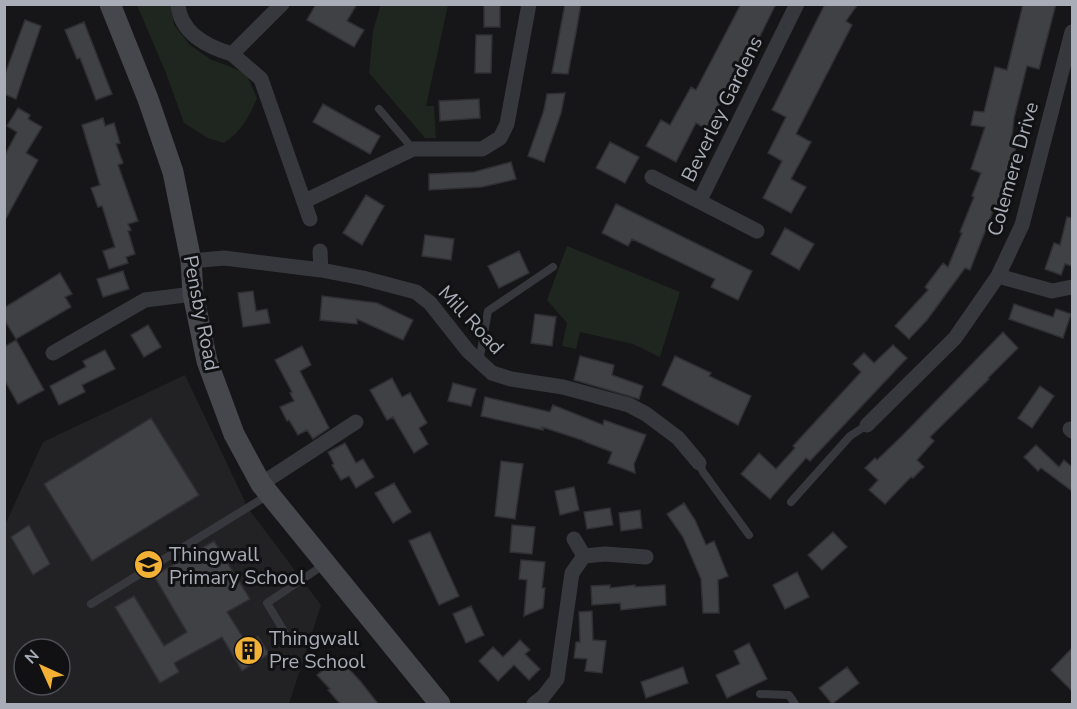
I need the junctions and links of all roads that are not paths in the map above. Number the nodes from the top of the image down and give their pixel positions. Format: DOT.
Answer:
graph roads {
  1 [pos="110,4"];
  2 [pos="178,4"];
  3 [pos="282,4"];
  4 [pos="529,4"];
  5 [pos="797,4"];
  6 [pos="1072,32"];
  7 [pos="232,54"];
  8 [pos="379,109"];
  9 [pos="413,149"];
  10 [pos="652,177"];
  11 [pos="700,200"];
  12 [pos="305,201"];
  13 [pos="310,219"];
  14 [pos="757,231"];
  15 [pos="320,251"];
  16 [pos="191,261"];
  17 [pos="553,267"];
  18 [pos="321,270"];
  19 [pos="998,276"];
  20 [pos="1072,287"];
  21 [pos="193,294"];
  22 [pos="52,352"];
  23 [pos="478,362"];
  24 [pos="356,422"];
  25 [pos="867,425"];
  26 [pos="699,463"];
  27 [pos="265,489"];
  28 [pos="791,502"];
  29 [pos="748,535"];
  30 [pos="574,539"];
  31 [pos="584,556"];
  32 [pos="646,557"];
  33 [pos="326,564"];
  34 [pos="92,604"];
  35 [pos="291,642"];
  36 [pos="760,694"];
  37 [pos="440,705"];
  38 [pos="534,705"];
  39 [pos="795,705"];
  1 -- 16 [label="main road, Pensby Road"];
  2 -- 7 [label="street"];
  3 -- 7 [label="street"];
  4 -- 9 [label="street"];
  5 -- 11 [label="street, Beverley Gardens"];
  6 -- 19 [label="street, Colemere Drive"];
  7 -- 12 [label="street"];
  8 -- 9 [label="lane"];
  9 -- 12 [label="street"];
  10 -- 11 [label="street, Beverley Gardens"];
  11 -- 14 [label="street, Beverley Gardens"];
  12 -- 13 [label="street"];
  15 -- 18 [label="street"];
  16 -- 18 [label="street, Mill Road"];
  16 -- 21 [label="main road, Pensby Road"];
  17 -- 23 [label="lane"];
  18 -- 23 [label="street, Mill Road"];
  19 -- 20 [label="street"];
  19 -- 25 [label="street, Colemere Drive"];
  21 -- 22 [label="street"];
  21 -- 27 [label="main road, Pensby Road"];
  23 -- 26 [label="street, Mill Road"];
  24 -- 27 [label="street"];
  25 -- 28 [label="lane"];
  26 -- 29 [label="lane"];
  27 -- 33 [label="main road, Pensby Road"];
  27 -- 34 [label="lane"];
  30 -- 31 [label="street"];
  31 -- 32 [label="street"];
  31 -- 38 [label="street"];
  33 -- 35 [label="lane"];
  33 -- 37 [label="main road, Pensby Road"];
  36 -- 39 [label="lane"];
}
